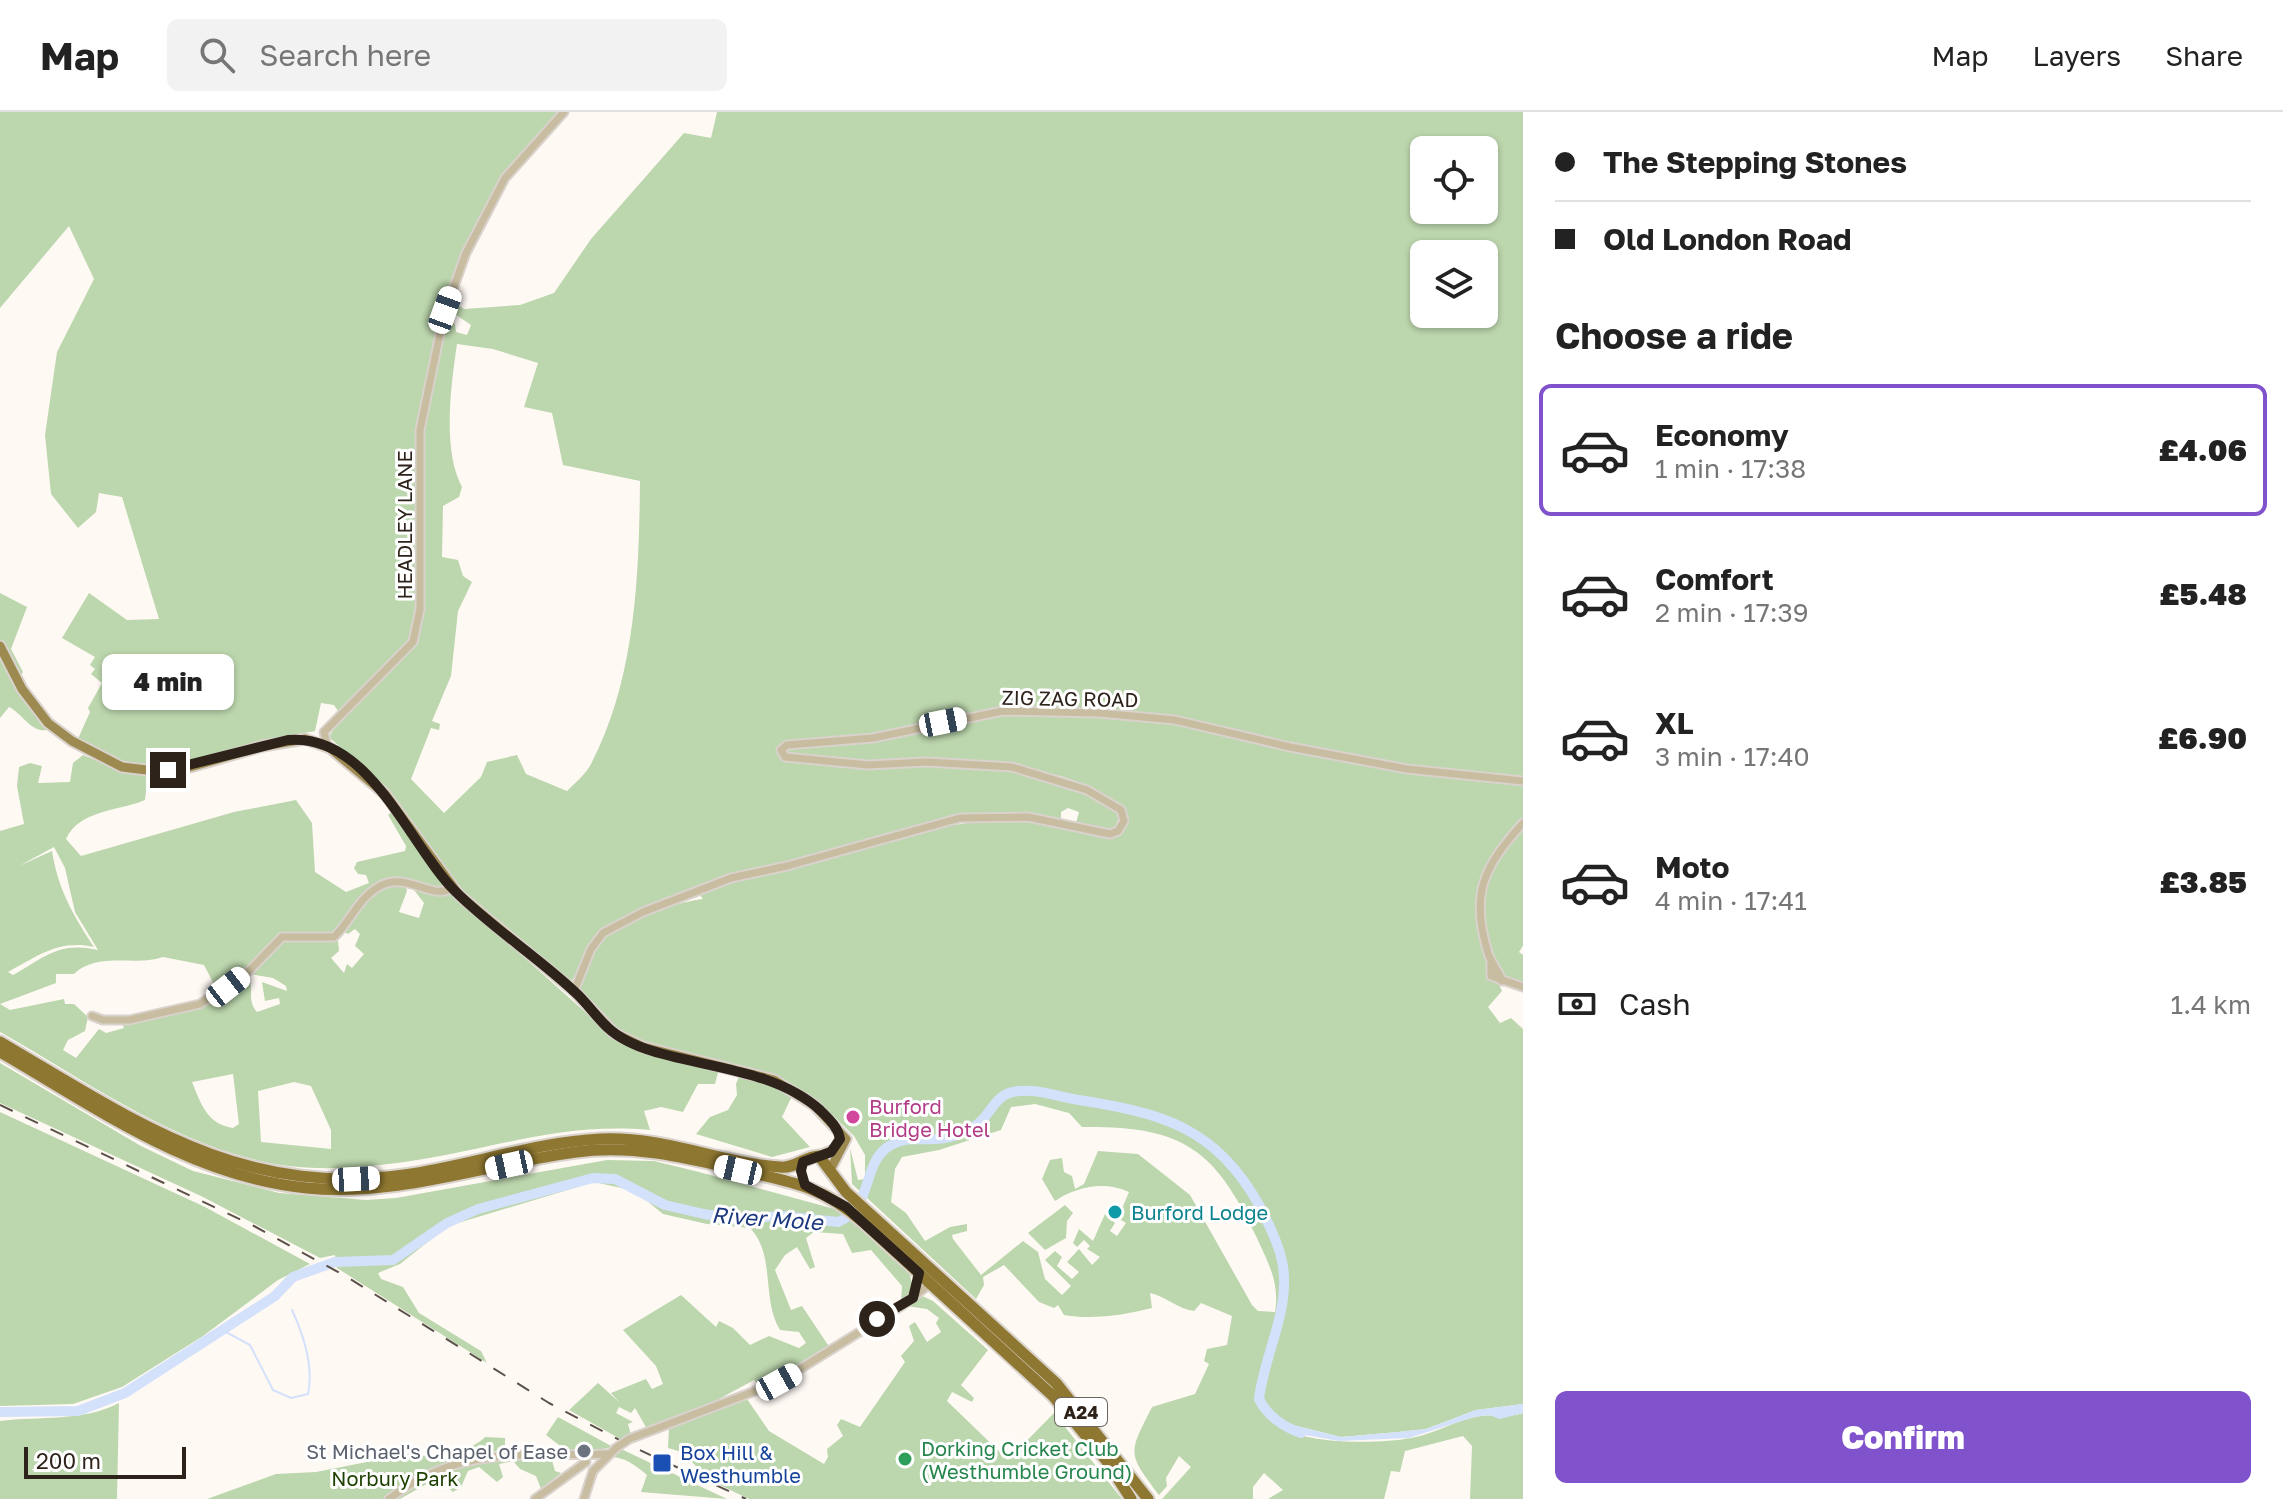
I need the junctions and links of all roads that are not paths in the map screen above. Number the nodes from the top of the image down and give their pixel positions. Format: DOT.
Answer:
graph roads {
  1 [pos="564,112"];
  2 [pos="0,646"];
  3 [pos="327,746"];
  4 [pos="1523,781"];
  5 [pos="1523,823"];
  6 [pos="452,888"];
  7 [pos="1523,987"];
  8 [pos="574,991"];
  9 [pos="92,1016"];
  10 [pos="0,1042"];
  11 [pos="0,1052"];
  12 [pos="839,1130"];
  13 [pos="819,1156"];
  14 [pos="803,1162"];
  15 [pos="832,1169"];
  16 [pos="805,1185"];
  17 [pos="819,1190"];
  18 [pos="850,1202"];
  19 [pos="925,1271"];
  20 [pos="926,1288"];
  21 [pos="913,1298"];
  22 [pos="605,1456"];
  23 [pos="389,1499"];
  24 [pos="535,1499"];
  25 [pos="584,1499"];
  26 [pos="1131,1499"];
  27 [pos="1148,1499"];
  1 -- 3 [label="street, HEADLEY LANE"];
  2 -- 3 [label="main road"];
  3 -- 6 [label="main road"];
  4 -- 8 [label="street, ZIG ZAG ROAD"];
  5 -- 7 [label="street"];
  6 -- 8 [label="main road"];
  6 -- 9 [label="street"];
  8 -- 12 [label="main road"];
  10 -- 14 [label="highway"];
  11 -- 16 [label="highway"];
  12 -- 13 [label="main road"];
  12 -- 15 [label="main road"];
  13 -- 14 [label="highway"];
  13 -- 15 [label="highway"];
  14 -- 16 [label="highway"];
  15 -- 17 [label="highway"];
  15 -- 18 [label="highway, A24"];
  16 -- 17 [label="highway"];
  17 -- 18 [label="highway, A24"];
  18 -- 19 [label="highway, A24"];
  19 -- 20 [label="highway, A24"];
  19 -- 21 [label="street"];
  19 -- 27 [label="highway, A24"];
  20 -- 21 [label="street"];
  20 -- 26 [label="highway, A24"];
  21 -- 22 [label="street, bridge"];
  22 -- 23 [label="street"];
  22 -- 24 [label="street"];
  22 -- 25 [label="street"];
}
